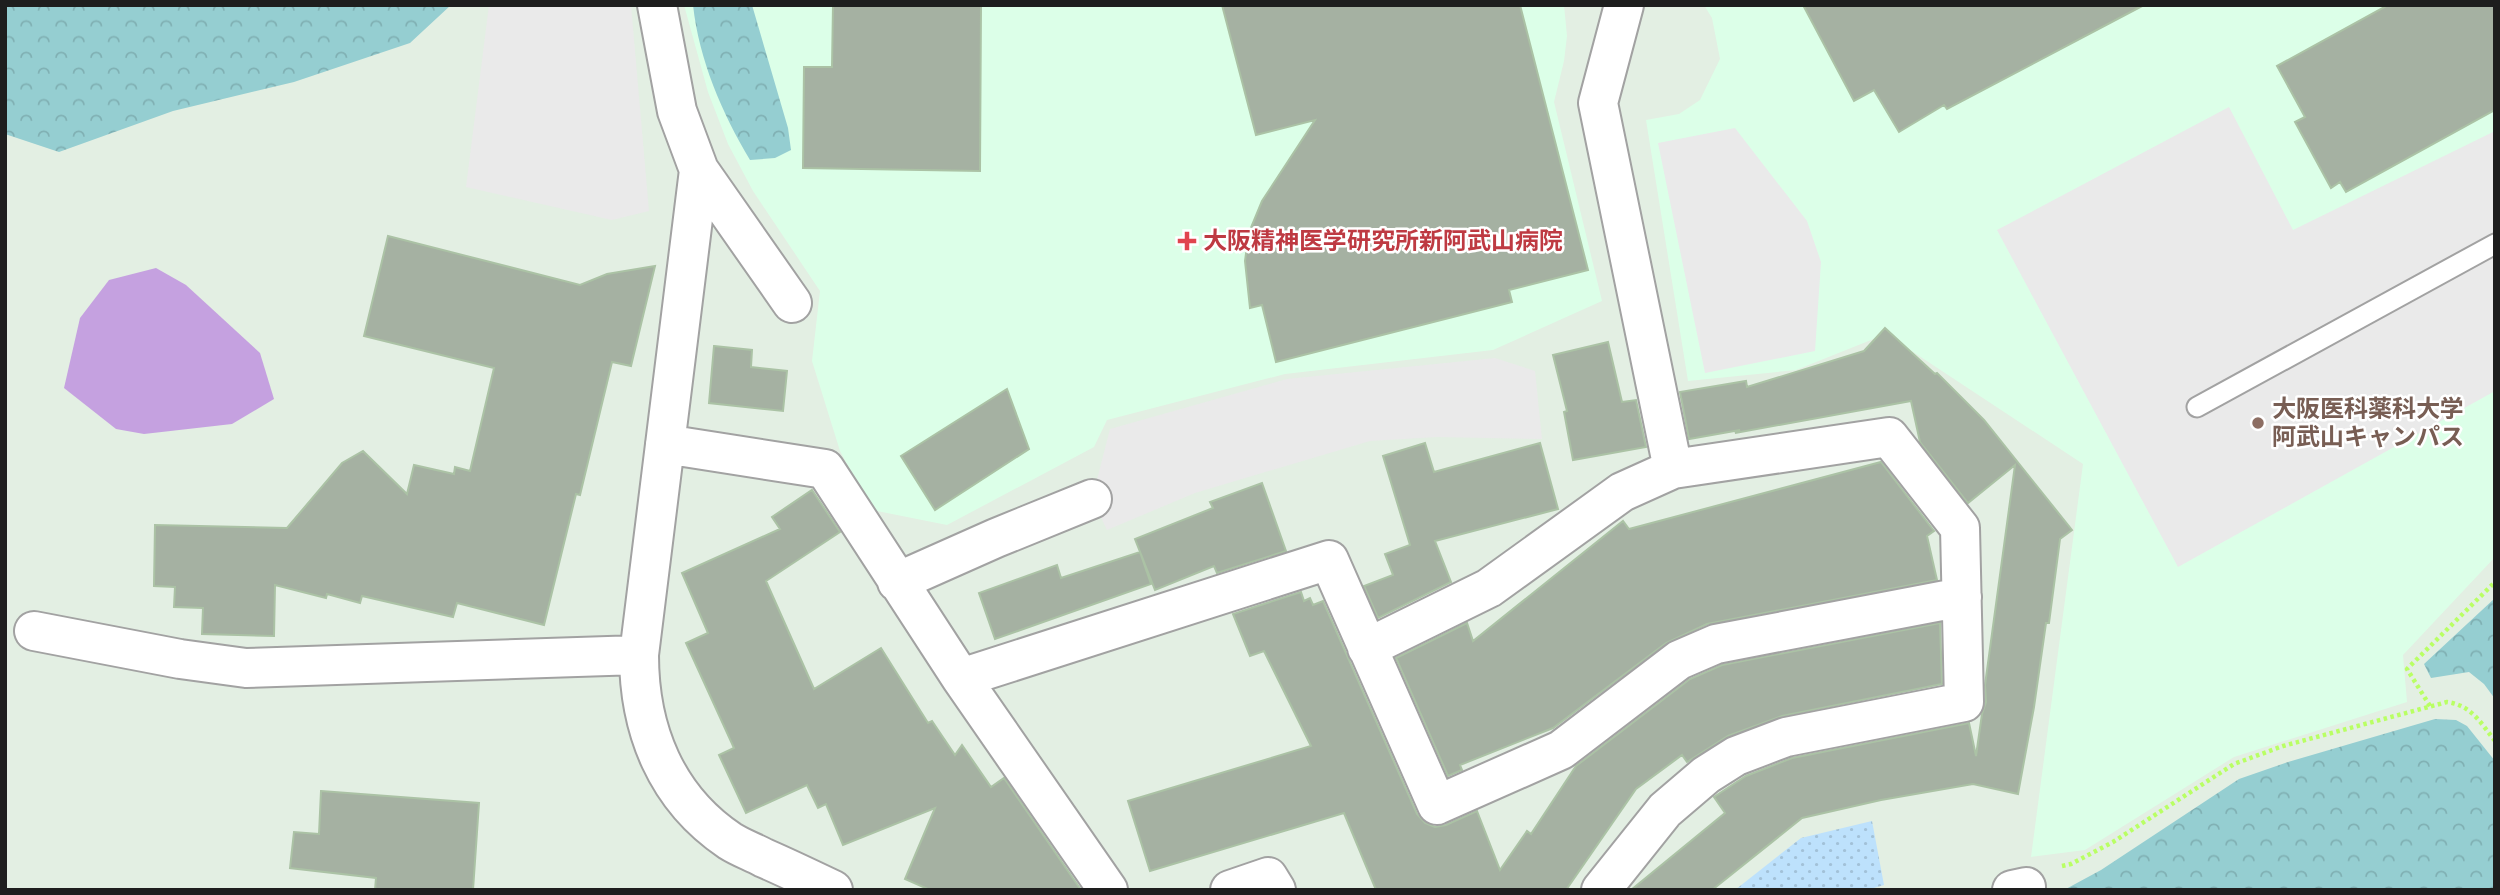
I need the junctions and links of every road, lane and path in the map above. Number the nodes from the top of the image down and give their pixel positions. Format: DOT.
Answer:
graph roads {
  1 [pos="657,5"];
  2 [pos="1625,5"];
  3 [pos="699,170"];
  4 [pos="2495,244"];
  5 [pos="792,303"];
  6 [pos="2197,407"];
  7 [pos="665,444"];
  8 [pos="1673,468"];
  9 [pos="1092,499"];
  10 [pos="897,582"];
  11 [pos="2495,582"];
  12 [pos="1962,597"];
  13 [pos="34,631"];
  14 [pos="1367,648"];
  15 [pos="639,655"];
  16 [pos="961,678"];
  17 [pos="2430,706"];
  18 [pos="2495,741"];
  19 [pos="2020,888"];
  20 [pos="833,890"];
  21 [pos="1108,890"];
  22 [pos="1230,890"];
  23 [pos="1276,890"];
  24 [pos="1601,890"];
  1 -- 3 [label="street"];
  2 -- 8 [label="street"];
  3 -- 5 [label="street"];
  3 -- 7 [label="street"];
  4 -- 6 [label="lane"];
  7 -- 10 [label="street"];
  7 -- 15 [label="street"];
  8 -- 12 [label="street"];
  8 -- 14 [label="street"];
  9 -- 10 [label="street"];
  10 -- 16 [label="street"];
  11 -- 17 [label="path"];
  12 -- 14 [label="street"];
  12 -- 24 [label="street"];
  13 -- 15 [label="street"];
  14 -- 16 [label="street"];
  15 -- 20 [label="street"];
  16 -- 21 [label="street"];
  17 -- 18 [label="path"];
  17 -- 19 [label="path"];
  22 -- 23 [label="street"];
}
